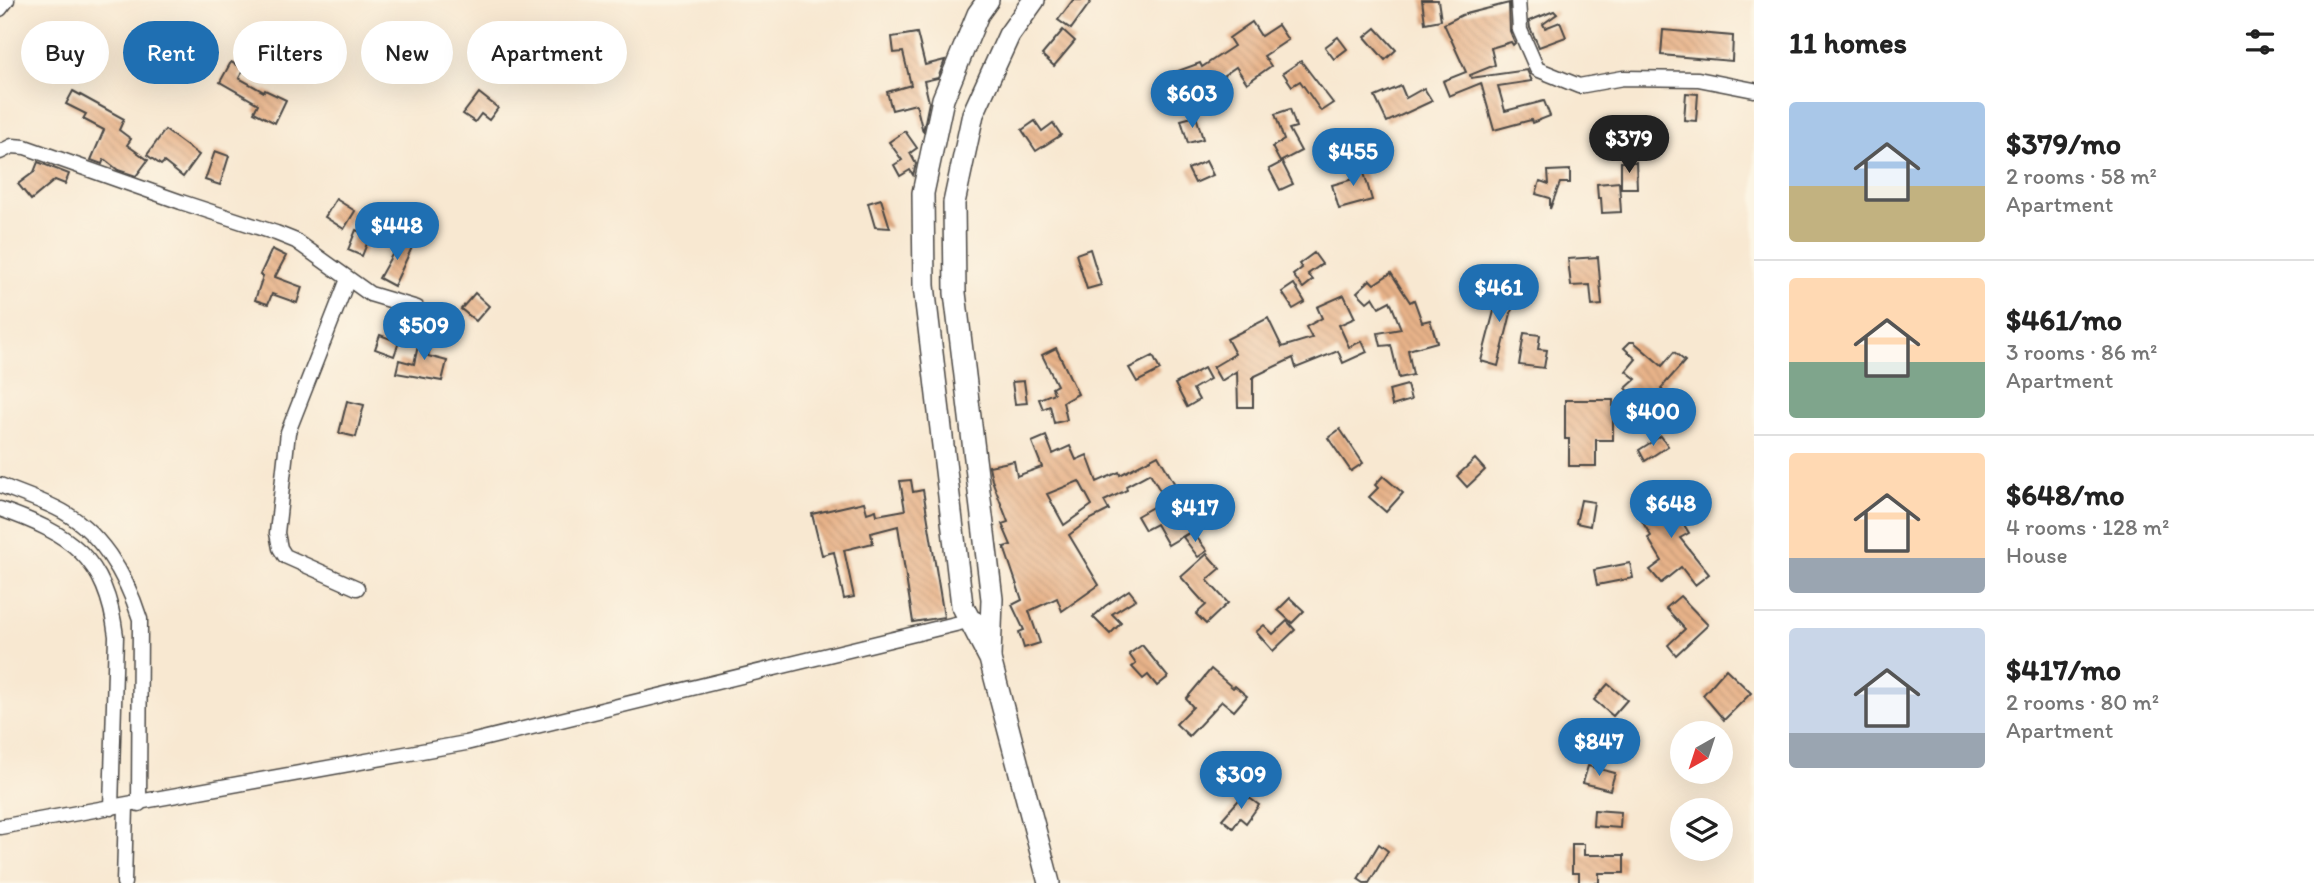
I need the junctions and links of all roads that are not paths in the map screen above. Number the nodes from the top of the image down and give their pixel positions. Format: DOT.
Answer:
graph roads {
  1 [pos="7,0"];
  2 [pos="1034,0"];
  3 [pos="1518,0"];
  4 [pos="983,7"];
  5 [pos="0,9"];
  6 [pos="1009,36"];
  7 [pos="1754,90"];
  8 [pos="0,152"];
  9 [pos="348,279"];
  10 [pos="417,308"];
  11 [pos="0,485"];
  12 [pos="0,509"];
  13 [pos="357,588"];
  14 [pos="991,615"];
  15 [pos="970,620"];
  16 [pos="116,636"];
  17 [pos="139,636"];
  18 [pos="990,659"];
  19 [pos="125,806"];
  20 [pos="0,827"];
  21 [pos="124,883"];
  22 [pos="1049,883"];
  1 -- 5 [label="street"];
  2 -- 6 [label="highway"];
  3 -- 7 [label="street"];
  4 -- 6 [label="highway"];
  4 -- 15 [label="highway"];
  6 -- 14 [label="highway"];
  8 -- 9 [label="street"];
  9 -- 10 [label="street"];
  9 -- 13 [label="street"];
  11 -- 17 [label="street"];
  12 -- 16 [label="street"];
  14 -- 15 [label="street"];
  14 -- 18 [label="highway"];
  15 -- 18 [label="highway"];
  15 -- 19 [label="street"];
  16 -- 17 [label="street"];
  16 -- 19 [label="street"];
  17 -- 19 [label="street"];
  18 -- 22 [label="highway"];
  19 -- 20 [label="street"];
  19 -- 21 [label="street"];
}
